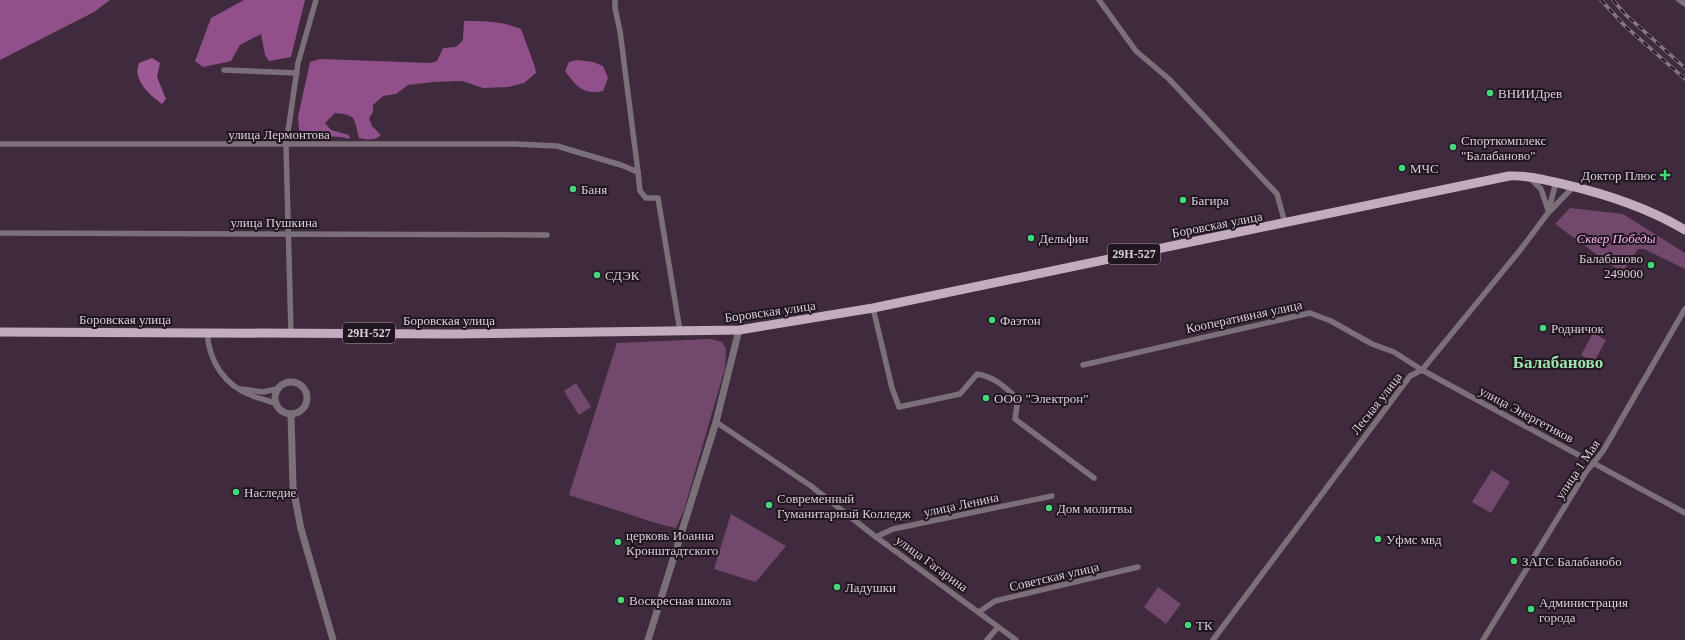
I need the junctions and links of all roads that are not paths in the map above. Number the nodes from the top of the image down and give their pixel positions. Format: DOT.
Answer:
graph roads {
  1 [pos="316,0"];
  2 [pos="615,0"];
  3 [pos="1099,0"];
  4 [pos="1679,0"];
  5 [pos="1685,4"];
  6 [pos="224,70"];
  7 [pos="297,73"];
  8 [pos="0,144"];
  9 [pos="286,145"];
  10 [pos="638,172"];
  11 [pos="1529,177"];
  12 [pos="1556,182"];
  13 [pos="1574,186"];
  14 [pos="1548,212"];
  15 [pos="1285,223"];
  16 [pos="1685,230"];
  17 [pos="0,233"];
  18 [pos="288,233"];
  19 [pos="547,234"];
  20 [pos="874,308"];
  21 [pos="1685,309"];
  22 [pos="739,330"];
  23 [pos="680,331"];
  24 [pos="0,332"];
  25 [pos="207,332"];
  26 [pos="291,333"];
  27 [pos="1083,365"];
  28 [pos="1422,370"];
  29 [pos="236,388"];
  30 [pos="277,389"];
  31 [pos="276,404"];
  32 [pos="291,414"];
  33 [pos="716,422"];
  34 [pos="1593,463"];
  35 [pos="1094,478"];
  36 [pos="1052,496"];
  37 [pos="1685,513"];
  38 [pos="876,537"];
  39 [pos="1138,567"];
  40 [pos="979,612"];
  41 [pos="998,627"];
  42 [pos="1215,639"];
  43 [pos="333,640"];
  44 [pos="648,640"];
  45 [pos="987,640"];
  46 [pos="1016,640"];
  47 [pos="1483,640"];
  1 -- 7 [label="street"];
  2 -- 10 [label="street"];
  3 -- 15 [label="street"];
  4 -- 5 [label="street"];
  6 -- 7 [label="street"];
  7 -- 9 [label="street"];
  8 -- 9 [label="street, улица Лермонтова"];
  9 -- 10 [label="street, улица Лермонтова"];
  9 -- 18 [label="street"];
  10 -- 23 [label="street"];
  11 -- 12 [label="main road, 29Н-527"];
  11 -- 14 [label="street"];
  11 -- 15 [label="main road, Боровская улица / 29Н-527"];
  12 -- 13 [label="main road, 29Н-527"];
  12 -- 14 [label="street, Лесная улица"];
  13 -- 14 [label="street"];
  13 -- 16 [label="main road, 29Н-527"];
  14 -- 28 [label="street, Лесная улица"];
  15 -- 20 [label="main road, Боровская улица / 29Н-527"];
  17 -- 18 [label="street, улица Пушкина"];
  18 -- 19 [label="street, улица Пушкина"];
  18 -- 26 [label="street"];
  20 -- 22 [label="main road, Боровская улица / 29Н-527"];
  20 -- 35 [label="street"];
  21 -- 34 [label="street, улица 1 Мая"];
  22 -- 23 [label="main road, Боровская улица / 29Н-527"];
  22 -- 33 [label="street"];
  23 -- 26 [label="main road, Боровская улица / 29Н-527"];
  24 -- 25 [label="main road, Боровская улица / 29Н-527"];
  25 -- 26 [label="main road, Боровская улица / 29Н-527"];
  25 -- 29 [label="street"];
  27 -- 28 [label="street, Кооперативная улица"];
  28 -- 34 [label="street, улица Энергетиков"];
  28 -- 42 [label="street, Лесная улица"];
  29 -- 30 [label="street"];
  29 -- 31 [label="street"];
  30 -- 31 [label="street"];
  30 -- 32 [label="street"];
  31 -- 32 [label="street"];
  32 -- 43 [label="street"];
  33 -- 38 [label="street, улица Гагарина"];
  33 -- 44 [label="street"];
  34 -- 37 [label="street, улица Энергетиков"];
  34 -- 47 [label="street, улица 1 Мая"];
  36 -- 38 [label="street, улица Ленина"];
  38 -- 40 [label="street, улица Гагарина"];
  39 -- 40 [label="street, Советская улица"];
  40 -- 41 [label="street, улица Гагарина"];
  41 -- 45 [label="street"];
  41 -- 46 [label="street, улица Гагарина"];
}
